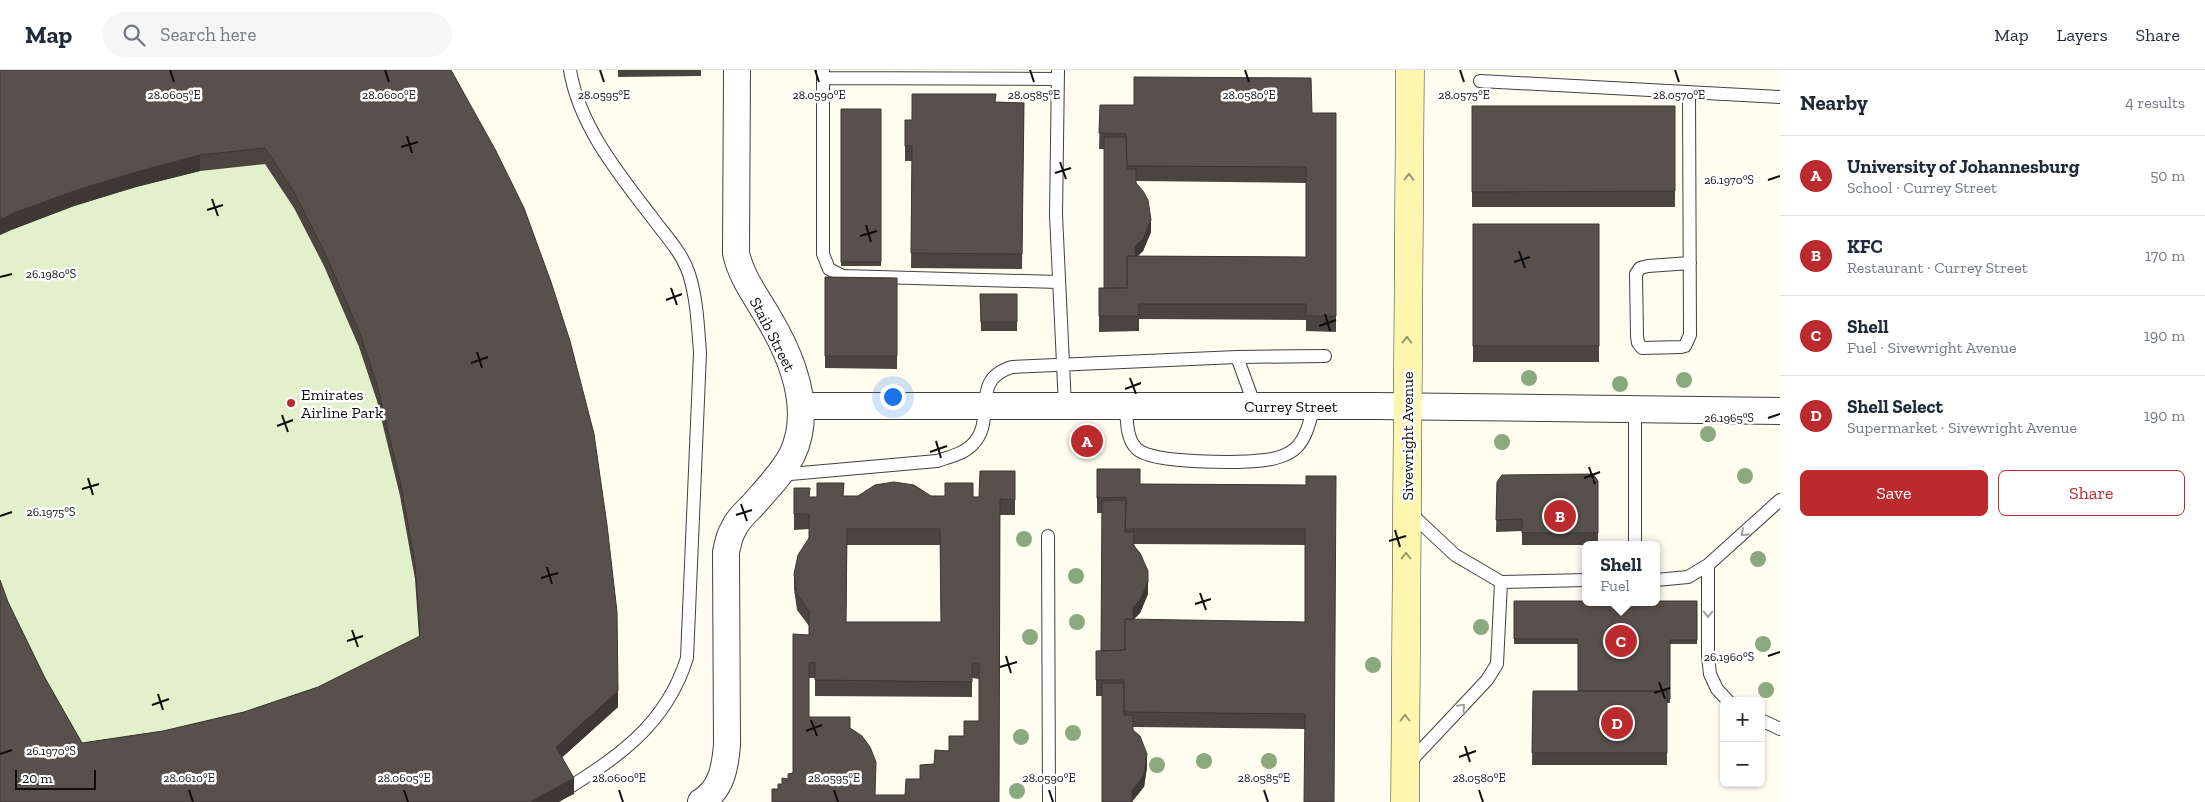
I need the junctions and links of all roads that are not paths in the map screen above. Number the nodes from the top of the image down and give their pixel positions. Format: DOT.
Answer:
graph roads {
  1 [pos="570,70"];
  2 [pos="738,70"];
  3 [pos="1410,70"];
  4 [pos="823,74"];
  5 [pos="1058,75"];
  6 [pos="1480,81"];
  7 [pos="1689,92"];
  8 [pos="1780,97"];
  9 [pos="1690,263"];
  10 [pos="1058,282"];
  11 [pos="1237,356"];
  12 [pos="1325,356"];
  13 [pos="1064,363"];
  14 [pos="802,406"];
  15 [pos="985,406"];
  16 [pos="1065,406"];
  17 [pos="1126,406"];
  18 [pos="1255,406"];
  19 [pos="1314,406"];
  20 [pos="1406,406"];
  21 [pos="1635,409"];
  22 [pos="1780,411"];
  23 [pos="779,475"];
  24 [pos="1780,500"];
  25 [pos="1406,509"];
  26 [pos="1048,536"];
  27 [pos="1635,541"];
  28 [pos="1708,565"];
  29 [pos="1582,580"];
  30 [pos="1660,580"];
  31 [pos="1501,582"];
  32 [pos="1724,697"];
  33 [pos="1765,722"];
  34 [pos="1780,729"];
  35 [pos="1405,768"];
  36 [pos="709,794"];
  37 [pos="546,802"];
  38 [pos="1049,802"];
  39 [pos="1405,802"];
  1 -- 37 [label="lane"];
  2 -- 14 [label="street, Staib Street"];
  20 -- 3 [label="main road, Sivewright Avenue, one-way"];
  4 -- 5 [label="lane"];
  4 -- 10 [label="lane"];
  5 -- 10 [label="lane"];
  6 -- 7 [label="lane"];
  7 -- 8 [label="lane"];
  7 -- 9 [label="lane"];
  9 -- 9 [label="lane"];
  10 -- 13 [label="lane"];
  11 -- 12 [label="lane"];
  11 -- 13 [label="lane"];
  11 -- 18 [label="lane"];
  13 -- 15 [label="lane"];
  13 -- 16 [label="lane"];
  14 -- 15 [label="street, Currey Street"];
  14 -- 23 [label="street, Staib Street"];
  15 -- 16 [label="street, Currey Street"];
  15 -- 23 [label="lane"];
  16 -- 17 [label="street, Currey Street"];
  17 -- 18 [label="street, Currey Street"];
  17 -- 19 [label="lane"];
  18 -- 19 [label="street, Currey Street"];
  19 -- 20 [label="street, Currey Street"];
  20 -- 21 [label="street, Currey Street"];
  20 -- 25 [label="main road, Sivewright Avenue"];
  21 -- 22 [label="street, Currey Street"];
  21 -- 27 [label="lane"];
  23 -- 36 [label="street, Staib Street"];
  24 -- 28 [label="lane, one-way"];
  25 -- 31 [label="lane"];
  35 -- 25 [label="main road, Sivewright Avenue, one-way"];
  26 -- 38 [label="lane"];
  28 -- 30 [label="lane"];
  28 -- 32 [label="lane, one-way"];
  29 -- 31 [label="lane"];
  35 -- 31 [label="lane, one-way"];
  33 -- 34 [label="lane"];
  35 -- 39 [label="main road, Sivewright Avenue"];
}
